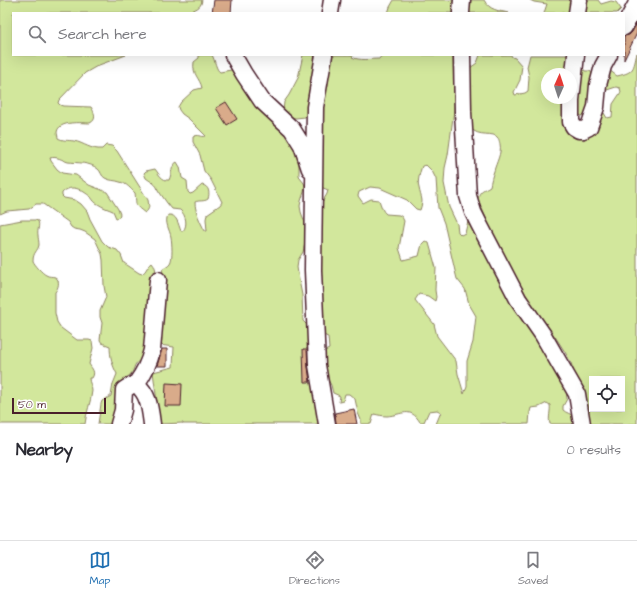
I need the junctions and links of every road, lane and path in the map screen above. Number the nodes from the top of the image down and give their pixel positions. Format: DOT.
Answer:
graph roads {
  1 [pos="332,0"];
  2 [pos="462,0"];
  3 [pos="578,0"];
  4 [pos="637,3"];
  5 [pos="330,12"];
  6 [pos="461,12"];
  7 [pos="577,12"];
  8 [pos="625,25"];
  9 [pos="234,56"];
  10 [pos="324,56"];
  11 [pos="462,56"];
  12 [pos="576,56"];
  13 [pos="609,56"];
  14 [pos="314,180"];
  15 [pos="158,280"];
  16 [pos="136,384"];
  17 [pos="120,424"];
  18 [pos="152,424"];
  19 [pos="327,424"];
  20 [pos="582,424"];
  1 -- 5 [label="street"];
  2 -- 6 [label="street"];
  3 -- 7 [label="street"];
  4 -- 8 [label="street"];
  9 -- 14 [label="street"];
  10 -- 14 [label="street"];
  11 -- 20 [label="street"];
  12 -- 13 [label="street"];
  14 -- 19 [label="street"];
  15 -- 16 [label="street"];
  16 -- 17 [label="street"];
  16 -- 18 [label="street"];
}
